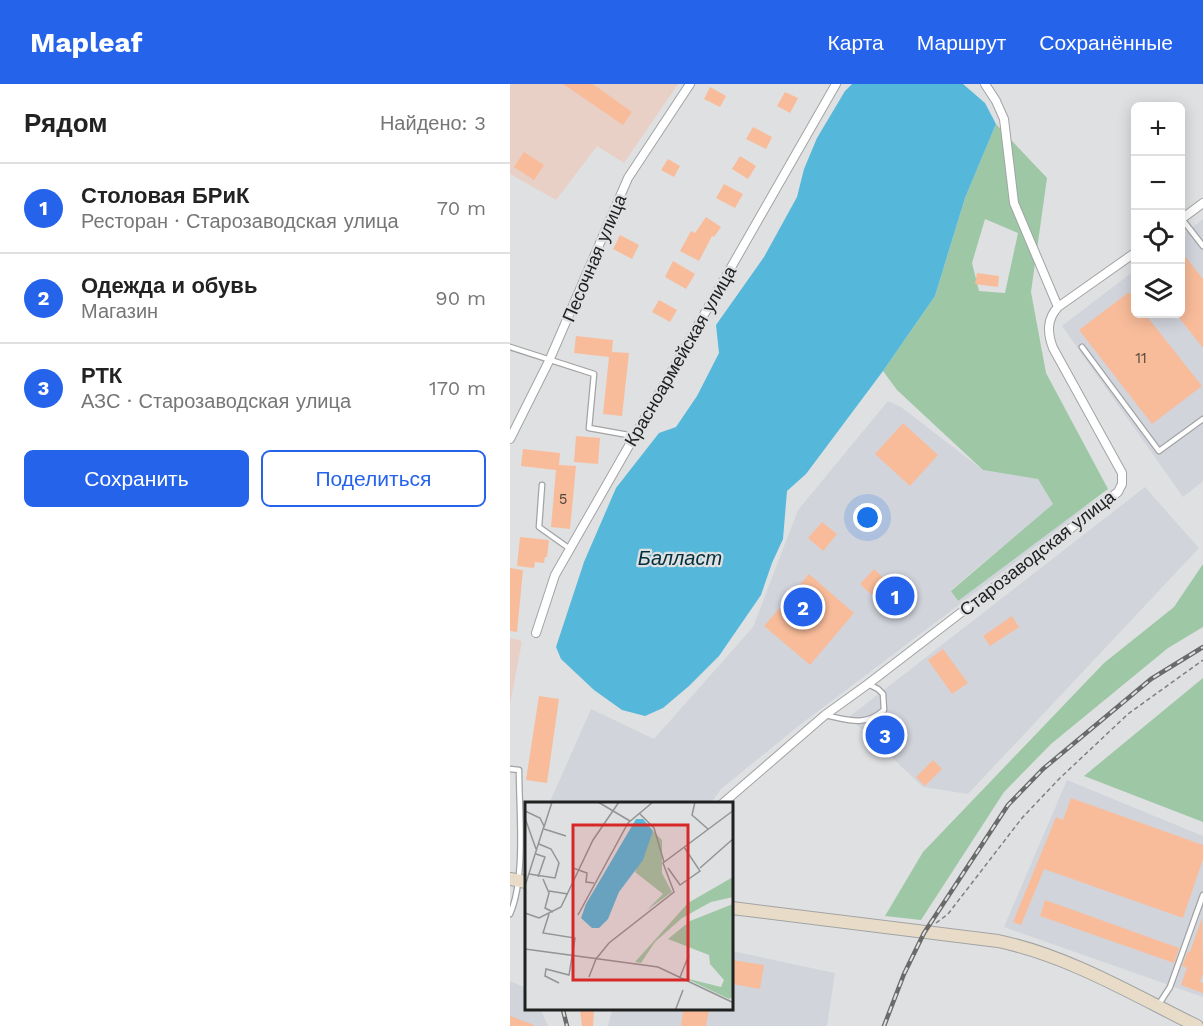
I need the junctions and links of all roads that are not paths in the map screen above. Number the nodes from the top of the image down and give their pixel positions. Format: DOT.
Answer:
graph roads {
  1 [pos="690,84"];
  2 [pos="836,84"];
  3 [pos="985,84"];
  4 [pos="1203,203"];
  5 [pos="1185,216"];
  6 [pos="1185,224"];
  7 [pos="1203,246"];
  8 [pos="1131,256"];
  9 [pos="1058,307"];
  10 [pos="510,347"];
  11 [pos="1082,347"];
  12 [pos="549,361"];
  13 [pos="1203,419"];
  14 [pos="634,436"];
  15 [pos="510,439"];
  16 [pos="542,485"];
  17 [pos="570,549"];
  18 [pos="536,633"];
  19 [pos="868,684"];
  20 [pos="825,715"];
  21 [pos="510,769"];
  22 [pos="724,802"];
  23 [pos="519,880"];
  24 [pos="1203,895"];
  25 [pos="734,908"];
  26 [pos="510,914"];
  27 [pos="1157,1006"];
  28 [pos="1197,1026"];
  1 -- 12 [label="street, Песочная улица"];
  2 -- 14 [label="street, Красноармейская улица"];
  3 -- 9 [label="street"];
  4 -- 5 [label="street"];
  6 -- 7 [label="lane"];
  8 -- 9 [label="street"];
  9 -- 19 [label="street, Старозаводская улица"];
  10 -- 12 [label="lane"];
  11 -- 13 [label="lane"];
  12 -- 14 [label="lane"];
  12 -- 15 [label="street, Песочная улица"];
  14 -- 17 [label="street, Красноармейская улица"];
  16 -- 17 [label="lane"];
  17 -- 18 [label="street, Красноармейская улица"];
  19 -- 20 [label="street, Старозаводская улица"];
  19 -- 20 [label="lane"];
  20 -- 22 [label="street, Старозаводская улица"];
  21 -- 23 [label="lane"];
  23 -- 26 [label="lane"];
  24 -- 27 [label="lane"];
  25 -- 27 [label="main road"];
  27 -- 28 [label="main road"];
}
